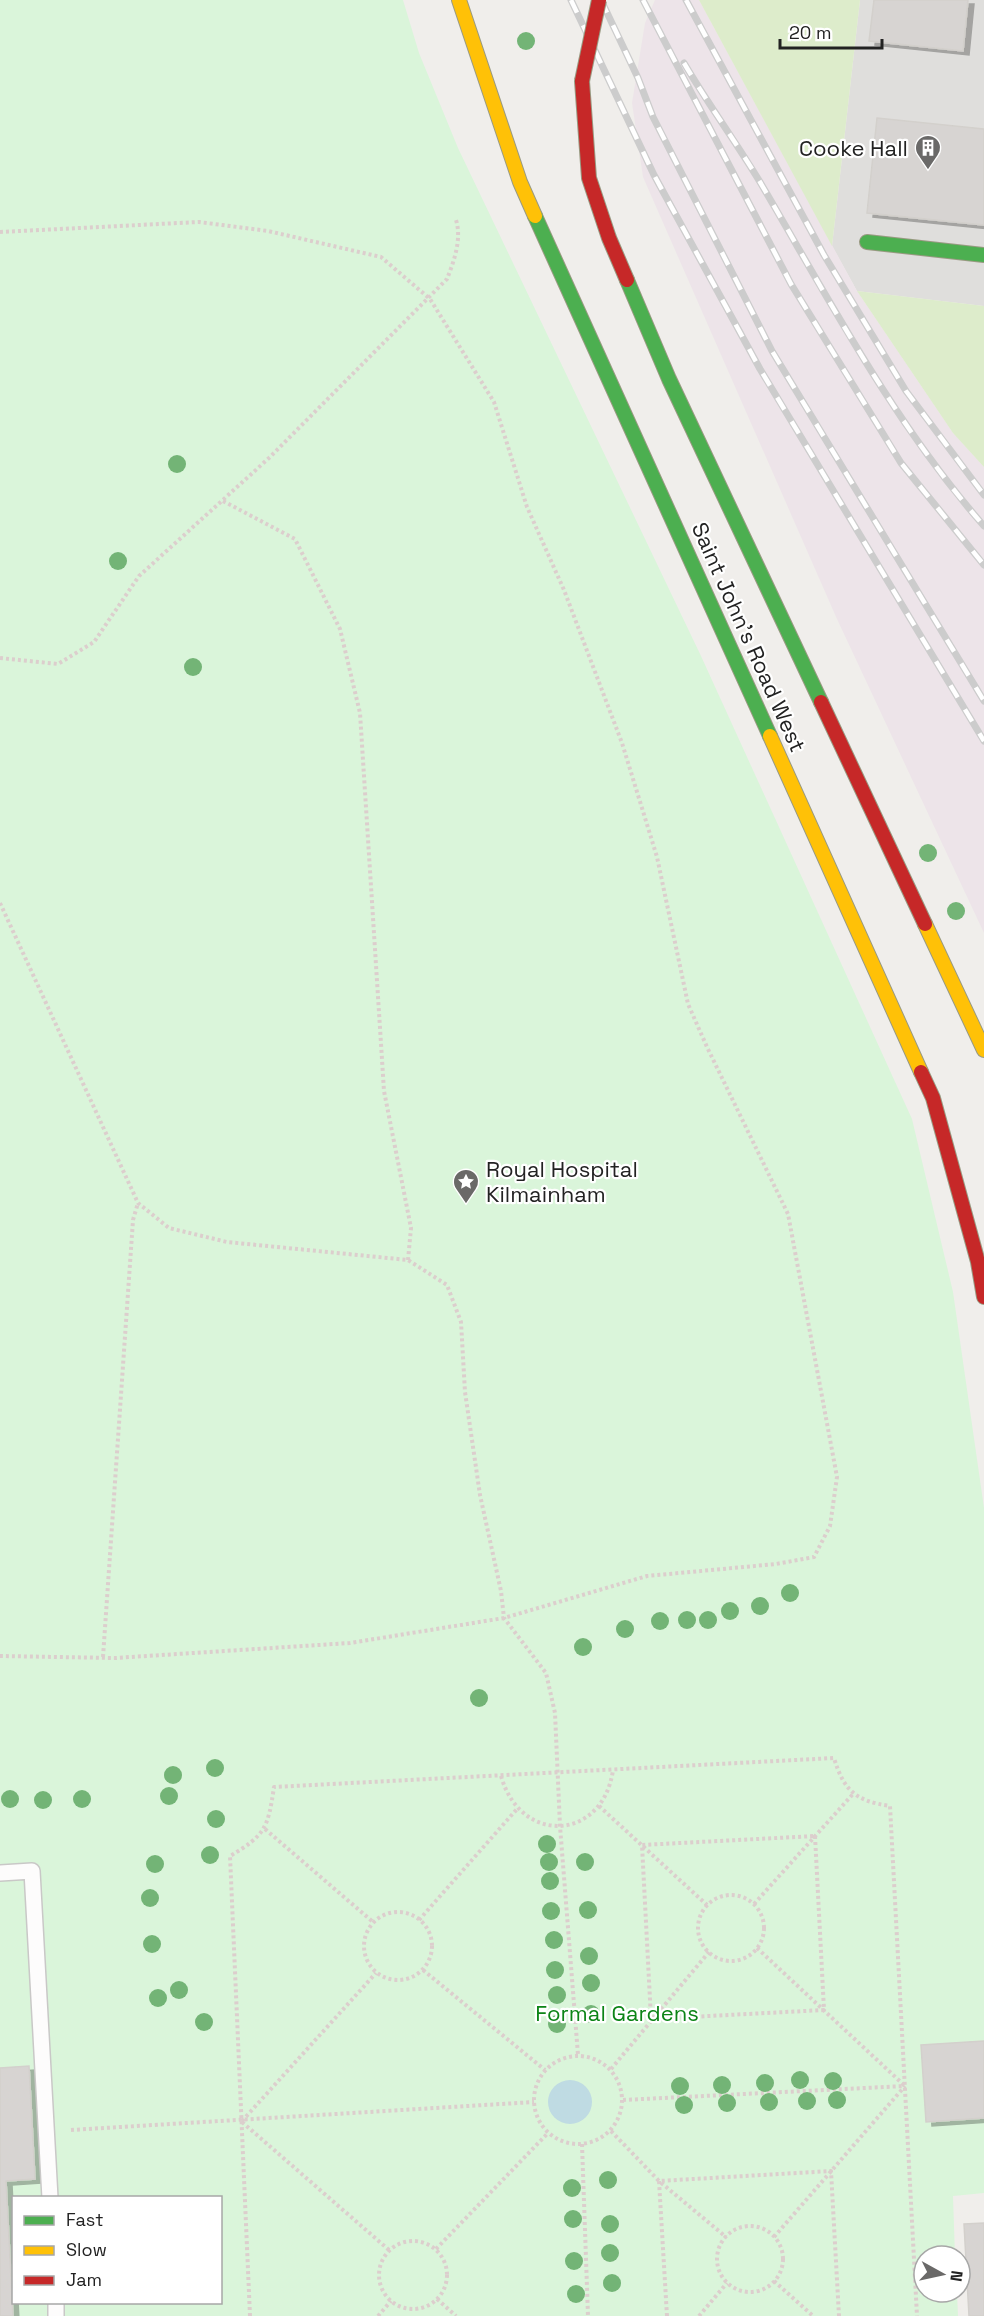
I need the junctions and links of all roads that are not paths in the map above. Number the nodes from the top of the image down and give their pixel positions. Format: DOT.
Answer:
graph roads {
  1 [pos="459,0"];
  2 [pos="599,0"];
  3 [pos="867,242"];
  4 [pos="984,255"];
  5 [pos="984,1050"];
  6 [pos="984,1297"];
  7 [pos="0,1873"];
  8 [pos="50,2196"];
  1 -- 6 [label="main road, Saint John's Road West"];
  2 -- 5 [label="main road, Saint John's Road West, bridge"];
  3 -- 4 [label="main road"];
  7 -- 8 [label="lane"];
}
